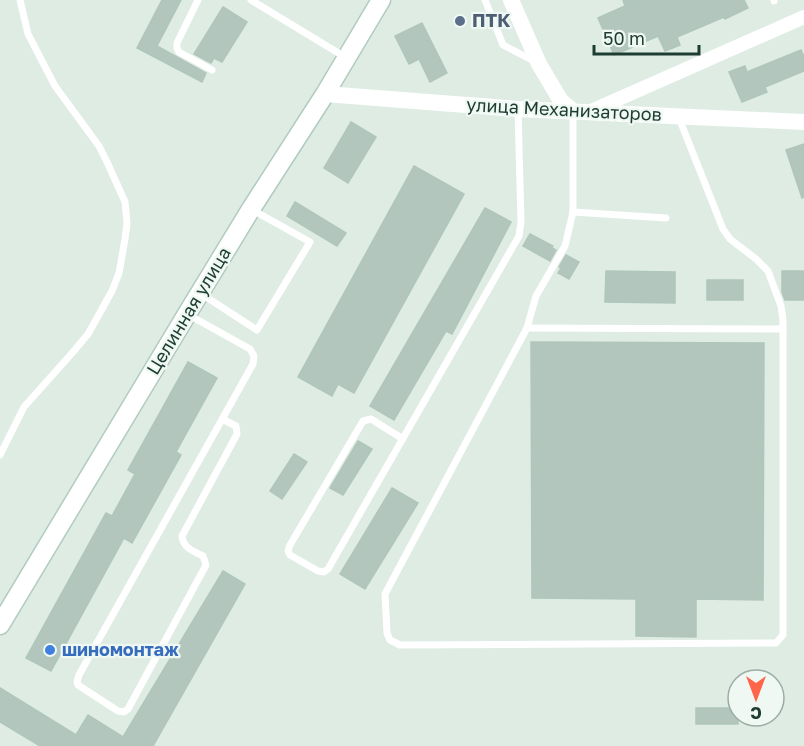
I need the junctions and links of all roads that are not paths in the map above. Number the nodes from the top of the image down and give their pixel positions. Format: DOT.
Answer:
graph roads {
  1 [pos="20,0"];
  2 [pos="198,0"];
  3 [pos="251,0"];
  4 [pos="381,0"];
  5 [pos="485,0"];
  6 [pos="511,0"];
  7 [pos="804,17"];
  8 [pos="347,58"];
  9 [pos="540,64"];
  10 [pos="212,70"];
  11 [pos="325,94"];
  12 [pos="518,109"];
  13 [pos="581,111"];
  14 [pos="678,116"];
  15 [pos="804,122"];
  16 [pos="251,209"];
  17 [pos="573,212"];
  18 [pos="666,218"];
  19 [pos="201,292"];
  20 [pos="187,314"];
  21 [pos="527,328"];
  22 [pos="783,329"];
  23 [pos="222,419"];
  24 [pos="403,439"];
  25 [pos="0,455"];
  26 [pos="0,625"];
  1 -- 25 [label="lane"];
  2 -- 10 [label="lane"];
  3 -- 8 [label="lane"];
  4 -- 8 [label="main road, Целинная улица"];
  5 -- 9 [label="lane"];
  6 -- 9 [label="street"];
  7 -- 13 [label="street"];
  8 -- 11 [label="main road, Целинная улица"];
  9 -- 13 [label="street"];
  11 -- 12 [label="street, улица Механизаторов"];
  11 -- 16 [label="main road, Целинная улица"];
  12 -- 13 [label="street, улица Механизаторов"];
  12 -- 24 [label="lane"];
  13 -- 14 [label="street, улица Механизаторов"];
  13 -- 17 [label="lane"];
  14 -- 15 [label="street, улица Механизаторов"];
  14 -- 22 [label="lane"];
  16 -- 19 [label="main road, Целинная улица"];
  16 -- 19 [label="lane"];
  17 -- 18 [label="lane"];
  17 -- 21 [label="lane"];
  19 -- 20 [label="main road, Целинная улица"];
  20 -- 23 [label="lane"];
  20 -- 26 [label="main road, Целинная улица"];
  21 -- 22 [label="lane"];
  21 -- 22 [label="lane"];
  23 -- 23 [label="lane"];
  24 -- 24 [label="lane"];
}
